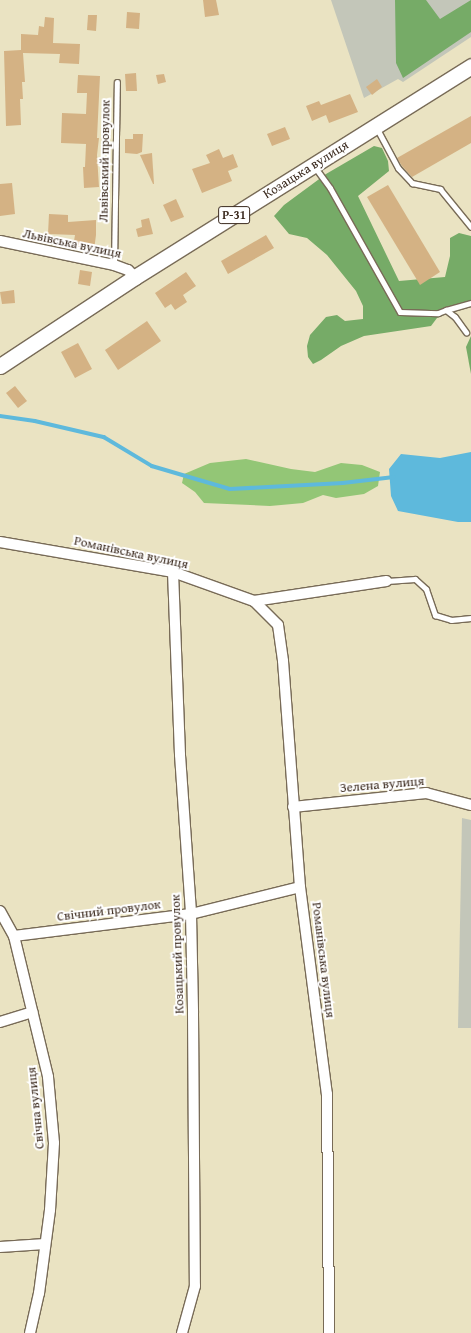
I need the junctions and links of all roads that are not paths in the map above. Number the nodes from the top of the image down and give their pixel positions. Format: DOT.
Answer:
graph roads {
  1 [pos="471,66"];
  2 [pos="117,82"];
  3 [pos="375,126"];
  4 [pos="313,165"];
  5 [pos="471,227"];
  6 [pos="0,241"];
  7 [pos="114,265"];
  8 [pos="134,277"];
  9 [pos="471,303"];
  10 [pos="446,310"];
  11 [pos="466,332"];
  12 [pos="0,366"];
  13 [pos="0,542"];
  14 [pos="173,572"];
  15 [pos="387,581"];
  16 [pos="254,601"];
  17 [pos="471,618"];
  18 [pos="471,805"];
  19 [pos="293,807"];
  20 [pos="300,887"];
  21 [pos="0,911"];
  22 [pos="191,914"];
  23 [pos="14,936"];
  24 [pos="32,1012"];
  25 [pos="0,1022"];
  26 [pos="45,1244"];
  27 [pos="0,1247"];
  28 [pos="30,1333"];
  29 [pos="182,1333"];
  30 [pos="329,1333"];
  1 -- 3 [label="main road, Козацька вулиця / Р-31"];
  2 -- 7 [label="lane, Львівський провулок"];
  3 -- 4 [label="main road, Козацька вулиця / Р-31"];
  3 -- 5 [label="lane"];
  4 -- 8 [label="main road, Козацька вулиця / Р-31"];
  4 -- 10 [label="lane"];
  6 -- 7 [label="street, Львівська вулиця"];
  7 -- 8 [label="street, Львівська вулиця"];
  8 -- 12 [label="main road, Козацька вулиця / Р-31"];
  9 -- 10 [label="lane"];
  10 -- 11 [label="lane"];
  13 -- 14 [label="street, Романівська вулиця"];
  14 -- 16 [label="street, Романівська вулиця"];
  14 -- 22 [label="street, Козацький провулок"];
  15 -- 16 [label="street, Романівська вулиця"];
  15 -- 17 [label="lane"];
  16 -- 19 [label="street, Романівська вулиця"];
  18 -- 19 [label="street, Зелена вулиця"];
  19 -- 20 [label="street, Романівська вулиця"];
  20 -- 22 [label="street, Свічний провулок"];
  20 -- 30 [label="street, Романівська вулиця"];
  21 -- 23 [label="street, Свічна вулиця"];
  22 -- 23 [label="street, Свічний провулок"];
  22 -- 29 [label="street, Козацький провулок"];
  23 -- 24 [label="street, Свічна вулиця"];
  24 -- 25 [label="street"];
  24 -- 26 [label="street, Свічна вулиця"];
  26 -- 27 [label="street"];
  26 -- 28 [label="street, Свічна вулиця"];
}
